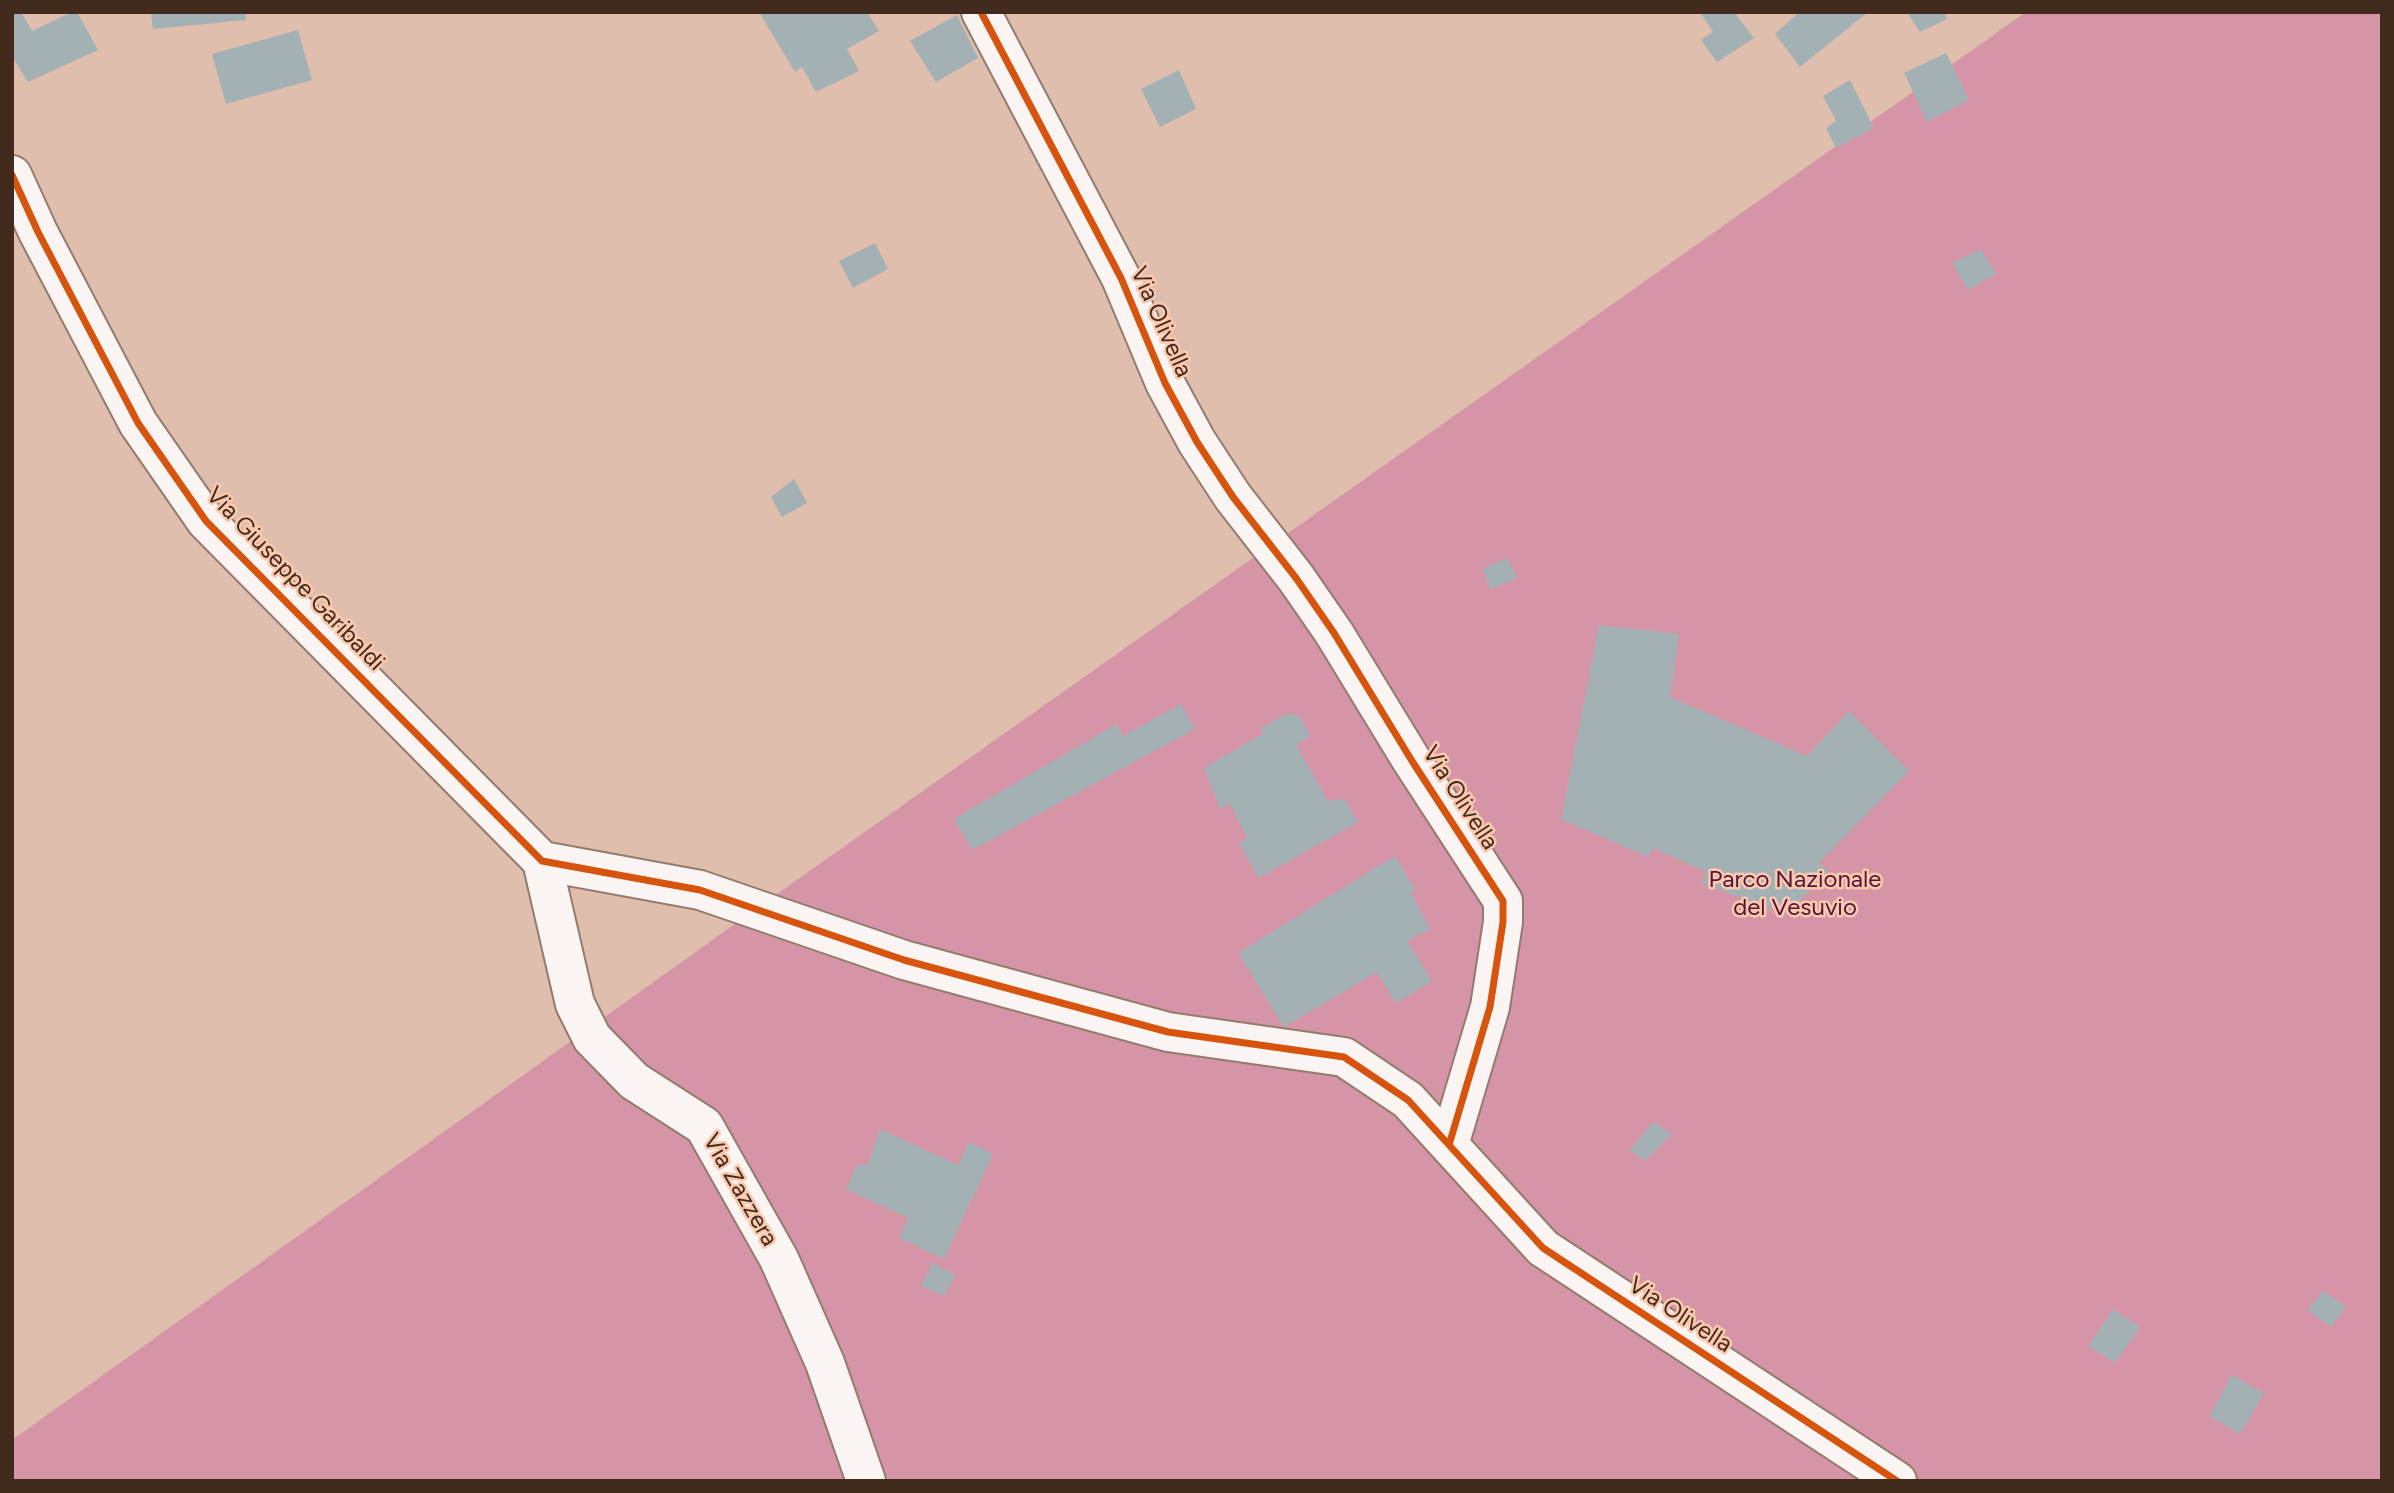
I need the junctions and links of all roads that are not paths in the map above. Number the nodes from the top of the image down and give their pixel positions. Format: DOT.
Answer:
graph roads {
  1 [pos="981,12"];
  2 [pos="12,175"];
  3 [pos="542,861"];
  4 [pos="1449,1145"];
  5 [pos="866,1481"];
  6 [pos="1897,1481"];
  1 -- 4 [label="street, Via Olivella"];
  2 -- 3 [label="street, Via Giuseppe Garibaldi"];
  3 -- 4 [label="street"];
  3 -- 5 [label="street, Via Zazzera"];
  4 -- 6 [label="street, Via Olivella"];
}
